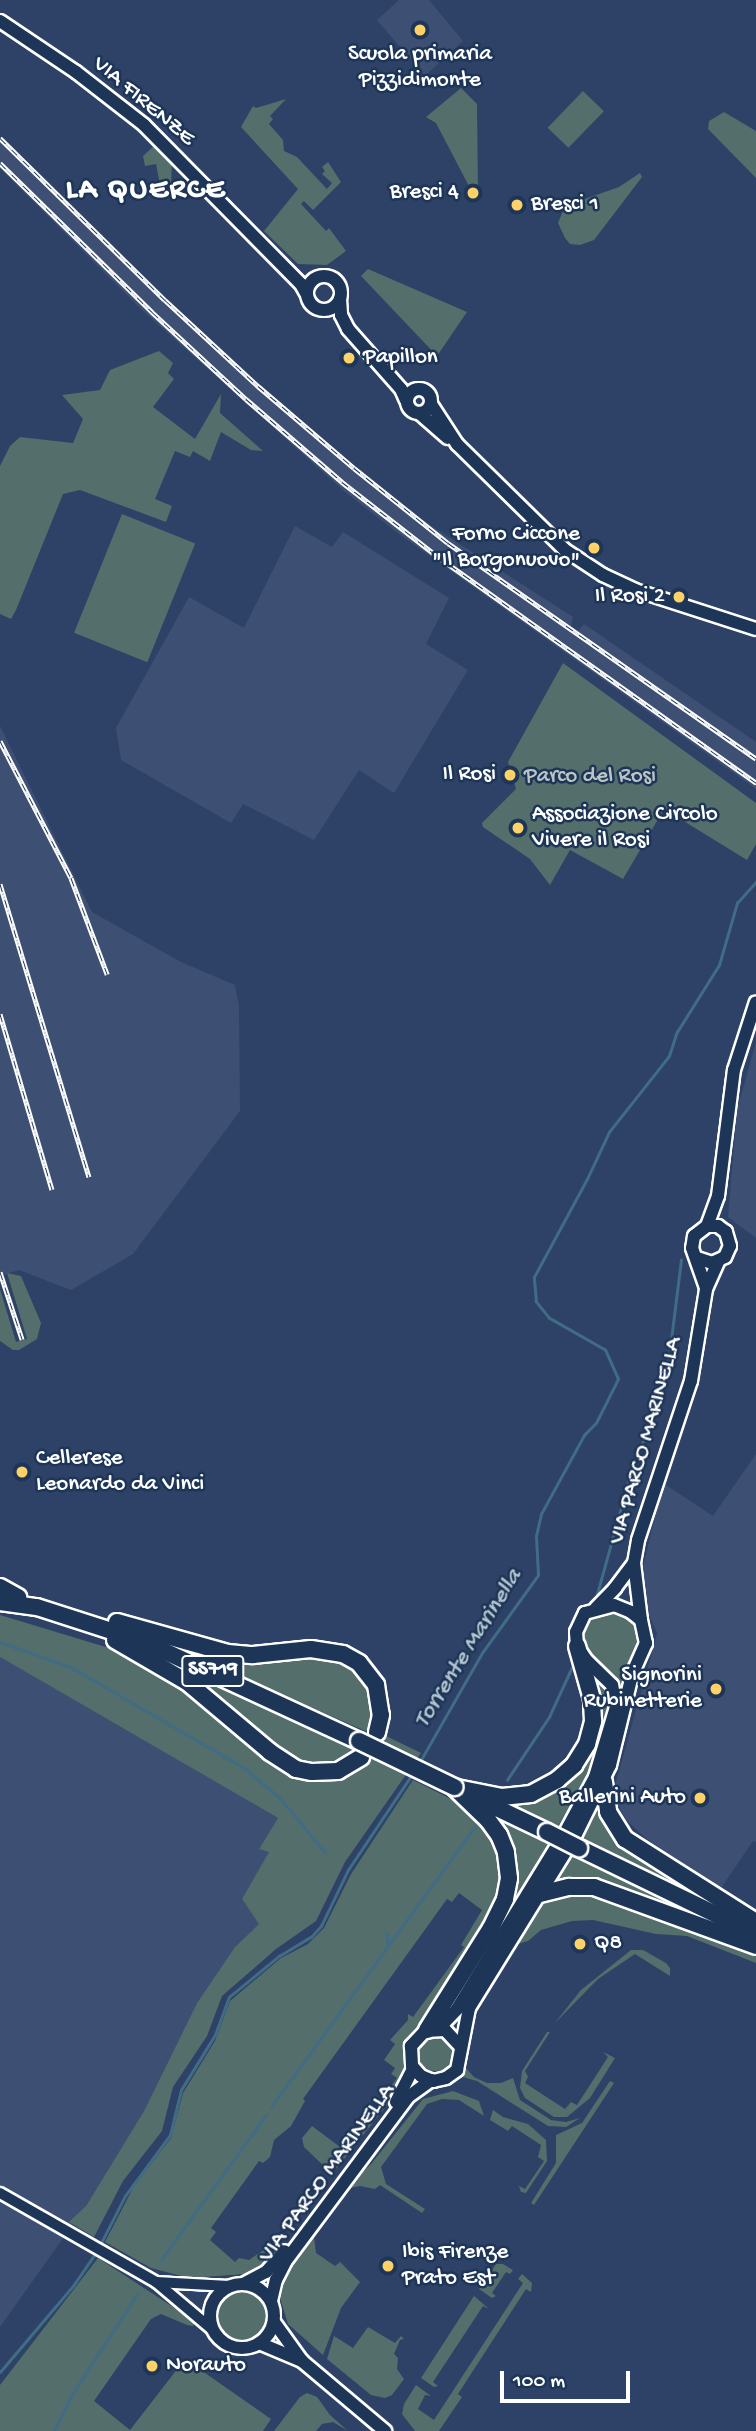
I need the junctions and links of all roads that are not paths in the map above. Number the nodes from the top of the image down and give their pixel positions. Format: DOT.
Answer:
graph roads {
  1 [pos="0,22"];
  2 [pos="276,259"];
  3 [pos="318,277"];
  4 [pos="306,293"];
  5 [pos="340,299"];
  6 [pos="317,309"];
  7 [pos="348,329"];
  8 [pos="384,370"];
  9 [pos="417,389"];
  10 [pos="406,400"];
  11 [pos="430,404"];
  12 [pos="419,414"];
  13 [pos="457,444"];
  14 [pos="756,629"];
  15 [pos="756,1002"];
  16 [pos="718,1196"];
  17 [pos="707,1226"];
  18 [pos="723,1229"];
  19 [pos="697,1258"];
  20 [pos="718,1262"];
  21 [pos="706,1289"];
  22 [pos="634,1563"];
  23 [pos="4,1597"];
  24 [pos="595,1608"];
  25 [pos="62,1615"];
  26 [pos="641,1620"];
  27 [pos="577,1646"];
  28 [pos="377,1733"];
  29 [pos="360,1749"];
  30 [pos="604,1782"];
  31 [pos="454,1787"];
  32 [pos="565,1840"];
  33 [pos="540,1894"];
  34 [pos="756,1923"];
  35 [pos="756,1934"];
  36 [pos="756,1946"];
  37 [pos="433,2029"];
  38 [pos="460,2046"];
  39 [pos="413,2068"];
  40 [pos="431,2080"];
  41 [pos="0,2193"];
  42 [pos="156,2281"];
  43 [pos="245,2283"];
  44 [pos="229,2286"];
  45 [pos="271,2301"];
  46 [pos="274,2322"];
  47 [pos="214,2330"];
  48 [pos="259,2343"];
  49 [pos="302,2361"];
  50 [pos="385,2431"];
  1 -- 2 [label="main road, VIA FIRENZE"];
  2 -- 3 [label="main road, VIA FIRENZE"];
  2 -- 4 [label="main road, VIA FIRENZE"];
  3 -- 4 [label="main road"];
  3 -- 5 [label="main road, VIA FIRENZE"];
  4 -- 6 [label="main road, VIA FIRENZE"];
  5 -- 6 [label="main road"];
  5 -- 7 [label="main road, VIA FIRENZE"];
  6 -- 7 [label="main road, VIA FIRENZE"];
  7 -- 8 [label="main road, VIA FIRENZE"];
  8 -- 9 [label="main road, VIA FIRENZE"];
  8 -- 10 [label="main road, VIA FIRENZE"];
  9 -- 10 [label="main road"];
  9 -- 11 [label="main road, VIA FIRENZE"];
  10 -- 12 [label="main road, VIA FIRENZE"];
  11 -- 12 [label="main road"];
  11 -- 13 [label="main road, VIA FIRENZE"];
  12 -- 13 [label="main road, VIA FIRENZE"];
  13 -- 14 [label="main road, VIA FIRENZE"];
  15 -- 16 [label="main road"];
  16 -- 17 [label="main road"];
  16 -- 18 [label="main road"];
  17 -- 18 [label="main road"];
  17 -- 19 [label="main road"];
  18 -- 20 [label="main road"];
  19 -- 20 [label="main road"];
  19 -- 21 [label="main road, VIA PARCO MARINELLA"];
  20 -- 21 [label="main road, VIA PARCO MARINELLA"];
  21 -- 22 [label="main road, VIA PARCO MARINELLA"];
  22 -- 24 [label="main road"];
  22 -- 26 [label="main road, VIA PARCO MARINELLA"];
  23 -- 25 [label="highway, SS719"];
  24 -- 26 [label="main road"];
  24 -- 27 [label="main road"];
  25 -- 28 [label="highway"];
  25 -- 29 [label="highway, SS719"];
  25 -- 29 [label="highway"];
  26 -- 30 [label="main road, VIA PARCO MARINELLA"];
  27 -- 31 [label="highway"];
  27 -- 32 [label="main road, VIA PARCO MARINELLA"];
  29 -- 31 [label="highway, SS719, bridge"];
  30 -- 32 [label="main road, VIA PARCO MARINELLA"];
  30 -- 34 [label="highway"];
  31 -- 32 [label="highway, SS719"];
  31 -- 37 [label="highway"];
  32 -- 33 [label="main road, VIA PARCO MARINELLA"];
  32 -- 35 [label="highway, SS719"];
  32 -- 37 [label="main road, VIA PARCO MARINELLA"];
  33 -- 36 [label="highway"];
  33 -- 38 [label="main road, VIA PARCO MARINELLA"];
  37 -- 38 [label="main road"];
  37 -- 39 [label="main road, VIA PARCO MARINELLA"];
  38 -- 40 [label="main road, VIA PARCO MARINELLA"];
  39 -- 40 [label="main road, VIA PARCO MARINELLA"];
  39 -- 43 [label="main road, VIA PARCO MARINELLA"];
  40 -- 45 [label="main road, VIA PARCO MARINELLA"];
  41 -- 42 [label="street"];
  42 -- 44 [label="street"];
  42 -- 47 [label="street"];
  43 -- 44 [label="main road"];
  43 -- 45 [label="main road"];
  44 -- 47 [label="main road"];
  45 -- 46 [label="main road"];
  46 -- 48 [label="main road"];
  46 -- 49 [label="main road"];
  47 -- 48 [label="main road"];
  48 -- 49 [label="main road"];
  49 -- 50 [label="main road"];
}
